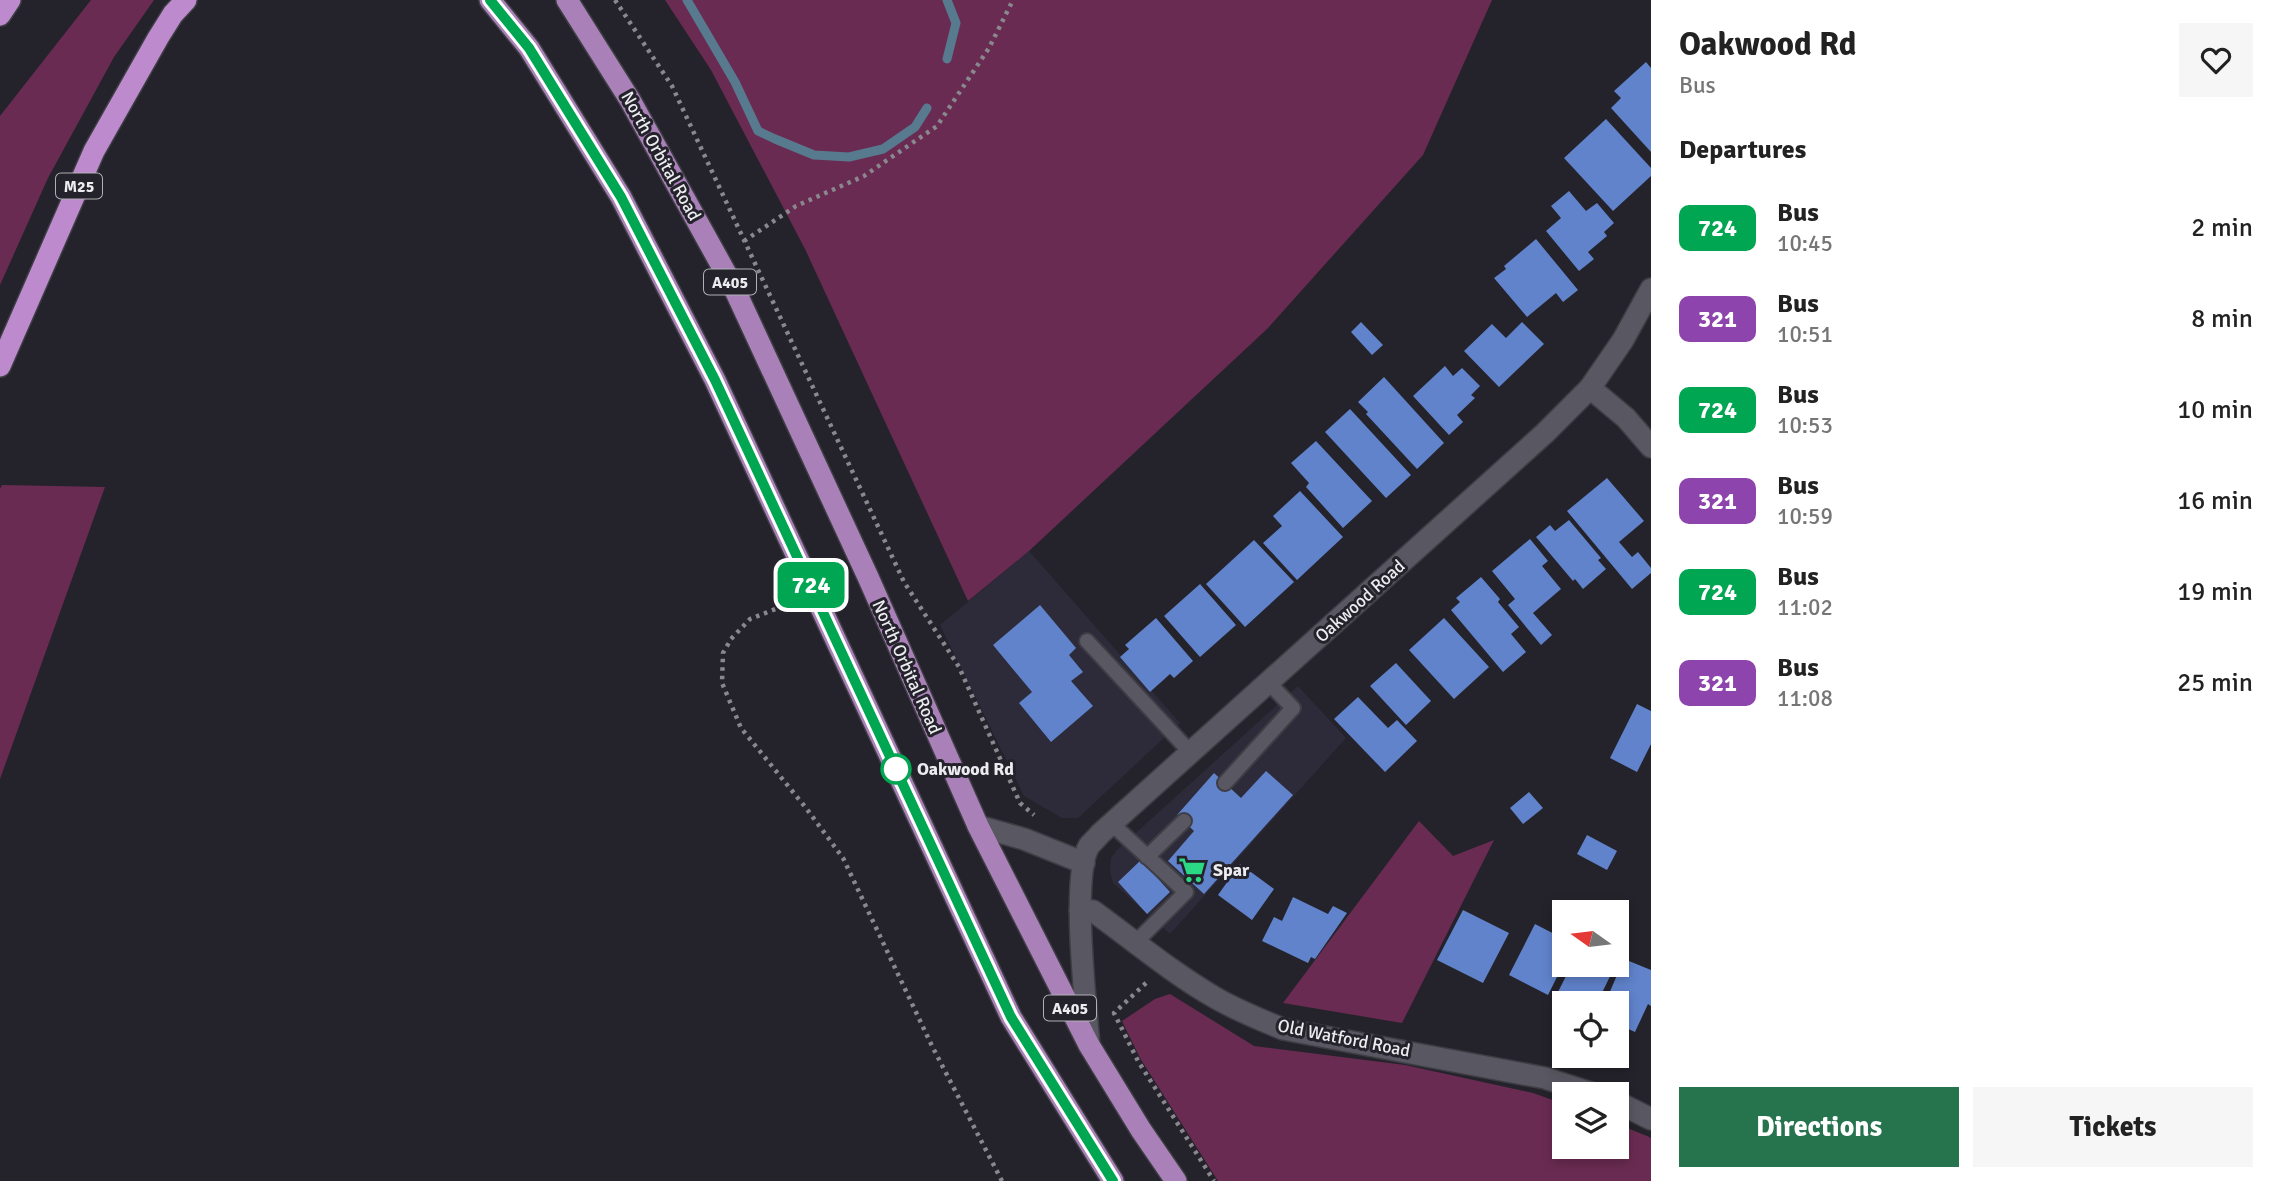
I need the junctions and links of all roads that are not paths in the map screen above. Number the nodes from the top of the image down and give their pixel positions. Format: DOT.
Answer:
graph roads {
  1 [pos="10,0"];
  2 [pos="186,0"];
  3 [pos="490,0"];
  4 [pos="567,0"];
  5 [pos="0,15"];
  6 [pos="1651,289"];
  7 [pos="0,366"];
  8 [pos="1590,388"];
  9 [pos="1651,447"];
  10 [pos="1087,641"];
  11 [pos="1269,683"];
  12 [pos="1191,753"];
  13 [pos="1225,783"];
  14 [pos="1184,821"];
  15 [pos="1112,824"];
  16 [pos="978,826"];
  17 [pos="1147,856"];
  18 [pos="1084,863"];
  19 [pos="1080,910"];
  20 [pos="1136,942"];
  21 [pos="1089,1045"];
  22 [pos="1557,1082"];
  23 [pos="1629,1108"];
  24 [pos="1651,1119"];
  25 [pos="1113,1181"];
  26 [pos="1176,1181"];
  1 -- 5 [label="highway"];
  2 -- 7 [label="highway, M25"];
  3 -- 25 [label="highway, A405"];
  4 -- 16 [label="highway, North Orbital Road / A405"];
  6 -- 8 [label="street, Oakwood Road"];
  8 -- 9 [label="street"];
  8 -- 11 [label="street, Oakwood Road"];
  10 -- 12 [label="lane"];
  11 -- 12 [label="street, Oakwood Road"];
  11 -- 13 [label="lane"];
  12 -- 15 [label="street, Oakwood Road"];
  14 -- 17 [label="lane"];
  15 -- 17 [label="lane"];
  15 -- 18 [label="street, Oakwood Road"];
  16 -- 18 [label="street"];
  16 -- 21 [label="highway, North Orbital Road / A405"];
  17 -- 20 [label="lane"];
  18 -- 19 [label="street, Oakwood Road"];
  19 -- 20 [label="street, Old Watford Road"];
  19 -- 21 [label="street, Oakwood Road"];
  20 -- 22 [label="street, Old Watford Road"];
  21 -- 26 [label="highway, North Orbital Road / A405"];
  23 -- 24 [label="street"];
}
